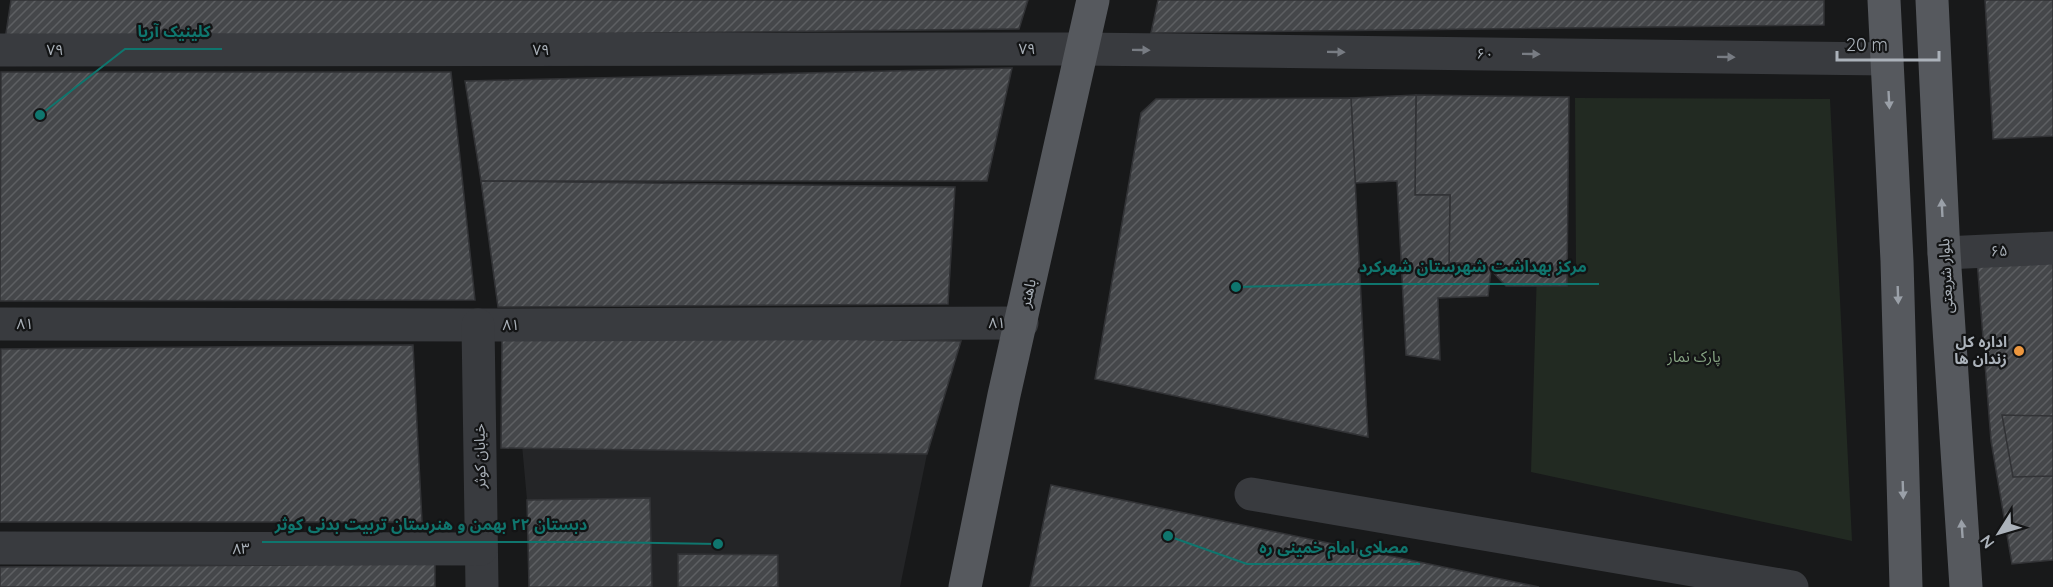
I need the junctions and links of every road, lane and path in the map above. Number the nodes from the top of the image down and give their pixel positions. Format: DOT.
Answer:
graph roads {
  1 [pos="1093,0"];
  2 [pos="1884,0"];
  3 [pos="1932,0"];
  4 [pos="1082,49"];
  5 [pos="0,50"];
  6 [pos="1887,59"];
  7 [pos="2053,248"];
  8 [pos="1944,253"];
  9 [pos="1022,323"];
  10 [pos="0,324"];
  11 [pos="478,325"];
  12 [pos="1251,494"];
  13 [pos="0,548"];
  14 [pos="481,549"];
  15 [pos="482,587"];
  16 [pos="965,587"];
  17 [pos="1792,587"];
  18 [pos="1906,587"];
  19 [pos="1965,587"];
  1 -- 4 [label="main road, باهنر"];
  2 -- 6 [label="main road"];
  8 -- 3 [label="main road, بلوار شریعتی, one-way"];
  4 -- 5 [label="street, ۷۹"];
  4 -- 6 [label="street, ۶۰, one-way"];
  4 -- 9 [label="main road, باهنر"];
  6 -- 18 [label="main road, one-way"];
  7 -- 8 [label="street, ۶۵"];
  19 -- 8 [label="main road, بلوار شریعتی, one-way"];
  9 -- 11 [label="street, ۸۱"];
  9 -- 16 [label="main road, باهنر"];
  10 -- 11 [label="street, ۸۱"];
  11 -- 14 [label="street, خیابان کوثر"];
  12 -- 17 [label="street"];
  13 -- 14 [label="street, ۸۳"];
  14 -- 15 [label="street, خیابان کوثر"];
}
